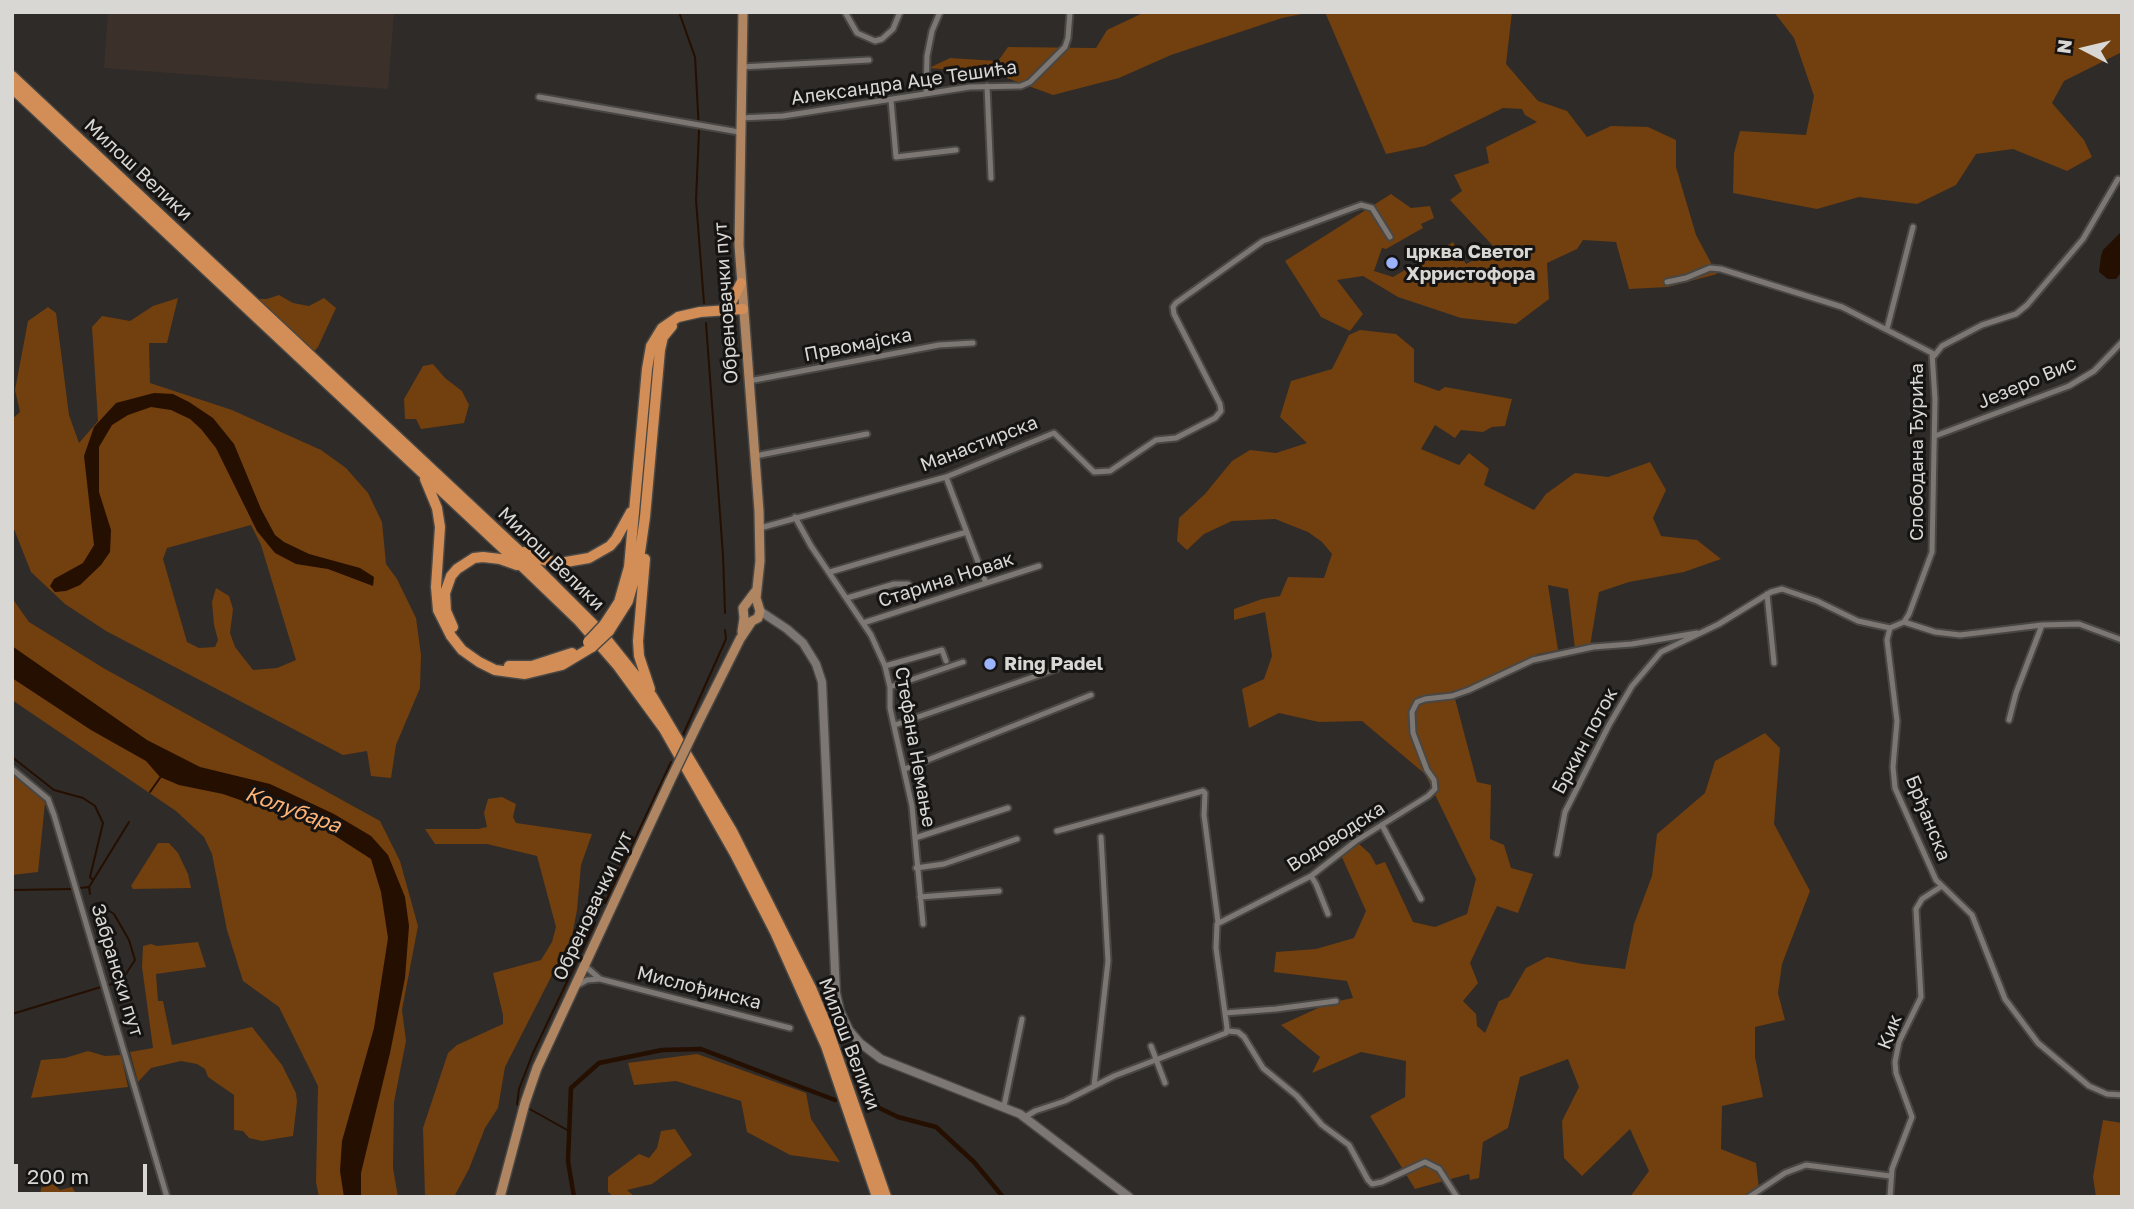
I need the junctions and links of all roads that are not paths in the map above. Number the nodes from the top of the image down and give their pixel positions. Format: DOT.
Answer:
graph roads {
  1 [pos="743,12"];
  2 [pos="845,12"];
  3 [pos="900,12"];
  4 [pos="940,12"];
  5 [pos="1070,12"];
  6 [pos="869,60"];
  7 [pos="741,66"];
  8 [pos="12,76"];
  9 [pos="987,86"];
  10 [pos="12,88"];
  11 [pos="926,94"];
  12 [pos="539,97"];
  13 [pos="891,100"];
  14 [pos="740,118"];
  15 [pos="739,132"];
  16 [pos="956,149"];
  17 [pos="86,151"];
  18 [pos="991,178"];
  19 [pos="2118,178"];
  20 [pos="1913,227"];
  21 [pos="1391,237"];
  22 [pos="1667,282"];
  23 [pos="741,283"];
  24 [pos="722,310"];
  25 [pos="743,313"];
  26 [pos="1887,329"];
  27 [pos="2122,342"];
  28 [pos="973,343"];
  29 [pos="1934,356"];
  30 [pos="749,381"];
  31 [pos="867,434"];
  32 [pos="1935,436"];
  33 [pos="755,456"];
  34 [pos="422,472"];
  35 [pos="946,477"];
  36 [pos="636,495"];
  37 [pos="645,517"];
  38 [pos="795,517"];
  39 [pos="760,528"];
  40 [pos="967,532"];
  41 [pos="514,547"];
  42 [pos="1040,566"];
  43 [pos="524,568"];
  44 [pos="830,572"];
  45 [pos="986,583"];
  46 [pos="912,588"];
  47 [pos="756,590"];
  48 [pos="1768,594"];
  49 [pos="847,598"];
  50 [pos="754,615"];
  51 [pos="863,622"];
  52 [pos="1903,622"];
  53 [pos="2042,625"];
  54 [pos="607,628"];
  55 [pos="1890,628"];
  56 [pos="1697,633"];
  57 [pos="2122,640"];
  58 [pos="590,645"];
  59 [pos="946,661"];
  60 [pos="963,663"];
  61 [pos="1774,663"];
  62 [pos="885,666"];
  63 [pos="1056,669"];
  64 [pos="890,687"];
  65 [pos="1091,695"];
  66 [pos="652,696"];
  67 [pos="1439,697"];
  68 [pos="2009,720"];
  69 [pos="895,725"];
  70 [pos="12,769"];
  71 [pos="905,769"];
  72 [pos="1008,808"];
  73 [pos="1382,825"];
  74 [pos="1057,831"];
  75 [pos="1101,837"];
  76 [pos="915,838"];
  77 [pos="1017,839"];
  78 [pos="1557,854"];
  79 [pos="916,868"];
  80 [pos="1311,876"];
  81 [pos="1941,886"];
  82 [pos="999,891"];
  83 [pos="920,897"];
  84 [pos="1421,899"];
  85 [pos="1328,914"];
  86 [pos="1218,922"];
  87 [pos="923,924"];
  88 [pos="585,966"];
  89 [pos="600,979"];
  90 [pos="576,986"];
  91 [pos="1336,1001"];
  92 [pos="1225,1013"];
  93 [pos="1022,1019"];
  94 [pos="790,1028"];
  95 [pos="1227,1031"];
  96 [pos="1151,1046"];
  97 [pos="1155,1060"];
  98 [pos="1165,1083"];
  99 [pos="1094,1086"];
  100 [pos="2122,1095"];
  101 [pos="1004,1106"];
  102 [pos="1024,1117"];
  103 [pos="1891,1176"];
  104 [pos="167,1197"];
  105 [pos="500,1197"];
  106 [pos="877,1197"];
  107 [pos="886,1197"];
  108 [pos="1129,1197"];
  109 [pos="1457,1197"];
  110 [pos="1749,1197"];
  111 [pos="1890,1197"];
  1 -- 7 [label="main road, Обреновачки пут"];
  2 -- 3 [label="street"];
  4 -- 11 [label="street"];
  5 -- 9 [label="street, Александра Аце Тешића"];
  6 -- 7 [label="street"];
  7 -- 14 [label="main road, Обреновачки пут"];
  8 -- 17 [label="highway, Милош Велики"];
  9 -- 11 [label="street, Александра Аце Тешића"];
  9 -- 18 [label="street"];
  10 -- 17 [label="highway, Милош Велики"];
  11 -- 13 [label="street, Александра Аце Тешића"];
  12 -- 15 [label="street"];
  13 -- 14 [label="street, Александра Аце Тешића"];
  13 -- 16 [label="street"];
  14 -- 15 [label="main road, Обреновачки пут"];
  15 -- 23 [label="main road, Обреновачки пут"];
  17 -- 34 [label="highway, Милош Велики"];
  17 -- 41 [label="highway, Милош Велики"];
  19 -- 29 [label="street"];
  20 -- 26 [label="street"];
  21 -- 35 [label="street, Манастирска"];
  22 -- 26 [label="street, Слободана Ђурића"];
  23 -- 24 [label="highway"];
  23 -- 25 [label="main road, Обреновачки пут"];
  24 -- 25 [label="highway"];
  24 -- 36 [label="highway"];
  25 -- 30 [label="main road, Обреновачки пут"];
  25 -- 37 [label="highway"];
  26 -- 29 [label="street, Слободана Ђурића"];
  27 -- 32 [label="street, Језеро Вис"];
  28 -- 30 [label="street, Првомајска"];
  29 -- 32 [label="street, Слободана Ђурића"];
  30 -- 33 [label="main road, Обреновачки пут"];
  31 -- 33 [label="street"];
  32 -- 52 [label="street, Слободана Ђурића"];
  33 -- 39 [label="main road, Обреновачки пут"];
  34 -- 43 [label="highway, Милош Велики"];
  34 -- 58 [label="highway"];
  35 -- 38 [label="street, Манастирска"];
  35 -- 40 [label="street"];
  36 -- 41 [label="highway"];
  36 -- 54 [label="highway"];
  37 -- 54 [label="highway"];
  37 -- 66 [label="highway"];
  38 -- 39 [label="street, Манастирска"];
  38 -- 44 [label="street, Стефана Немање"];
  39 -- 47 [label="main road, Обреновачки пут"];
  40 -- 44 [label="street"];
  40 -- 45 [label="street"];
  41 -- 66 [label="highway, Милош Велики"];
  42 -- 45 [label="street, Старина Новак"];
  43 -- 58 [label="highway"];
  43 -- 106 [label="highway, Милош Велики"];
  44 -- 49 [label="street, Стефана Немање"];
  45 -- 51 [label="street, Старина Новак"];
  46 -- 49 [label="street"];
  47 -- 50 [label="main road, Обреновачки пут"];
  47 -- 50 [label="main road, Обреновачки пут"];
  48 -- 55 [label="street"];
  48 -- 56 [label="street, Бркин поток"];
  48 -- 61 [label="street"];
  49 -- 51 [label="street, Стефана Немање"];
  50 -- 88 [label="main road, Обреновачки пут, bridge"];
  50 -- 101 [label="main road"];
  51 -- 62 [label="street, Стефана Немање"];
  52 -- 53 [label="street"];
  52 -- 55 [label="street"];
  53 -- 57 [label="street"];
  53 -- 68 [label="street"];
  54 -- 58 [label="highway, bridge"];
  55 -- 81 [label="street, Брђанска"];
  56 -- 67 [label="street, Бркин поток"];
  56 -- 78 [label="street, Бркин поток"];
  59 -- 62 [label="street"];
  60 -- 64 [label="street"];
  62 -- 64 [label="street, Стефана Немање"];
  63 -- 69 [label="street"];
  64 -- 69 [label="street, Стефана Немање"];
  65 -- 71 [label="street"];
  66 -- 107 [label="highway, Милош Велики"];
  67 -- 73 [label="street, Водоводска"];
  69 -- 71 [label="street, Стефана Немање"];
  70 -- 104 [label="street, Забрански пут"];
  71 -- 76 [label="street, Стефана Немање"];
  72 -- 76 [label="street"];
  73 -- 80 [label="street, Водоводска"];
  73 -- 84 [label="street"];
  74 -- 86 [label="street"];
  75 -- 99 [label="street"];
  76 -- 79 [label="street, Стефана Немање"];
  77 -- 79 [label="street"];
  79 -- 83 [label="street, Стефана Немање"];
  80 -- 85 [label="street"];
  80 -- 86 [label="street, Водоводска"];
  81 -- 100 [label="street, Брђанска"];
  81 -- 103 [label="street, Кик"];
  82 -- 83 [label="street"];
  83 -- 87 [label="street, Стефана Немање"];
  86 -- 92 [label="street"];
  88 -- 89 [label="street, Мислођинска"];
  88 -- 90 [label="main road, Обреновачки пут"];
  89 -- 90 [label="street"];
  89 -- 94 [label="street, Мислођинска"];
  90 -- 105 [label="main road, Обреновачки пут"];
  91 -- 92 [label="street"];
  92 -- 95 [label="street"];
  93 -- 101 [label="street"];
  95 -- 97 [label="street"];
  95 -- 109 [label="street"];
  96 -- 97 [label="street"];
  97 -- 98 [label="street"];
  97 -- 99 [label="street"];
  99 -- 102 [label="street"];
  101 -- 102 [label="main road"];
  102 -- 108 [label="main road"];
  103 -- 110 [label="street"];
  103 -- 111 [label="street, Кик"];
}
